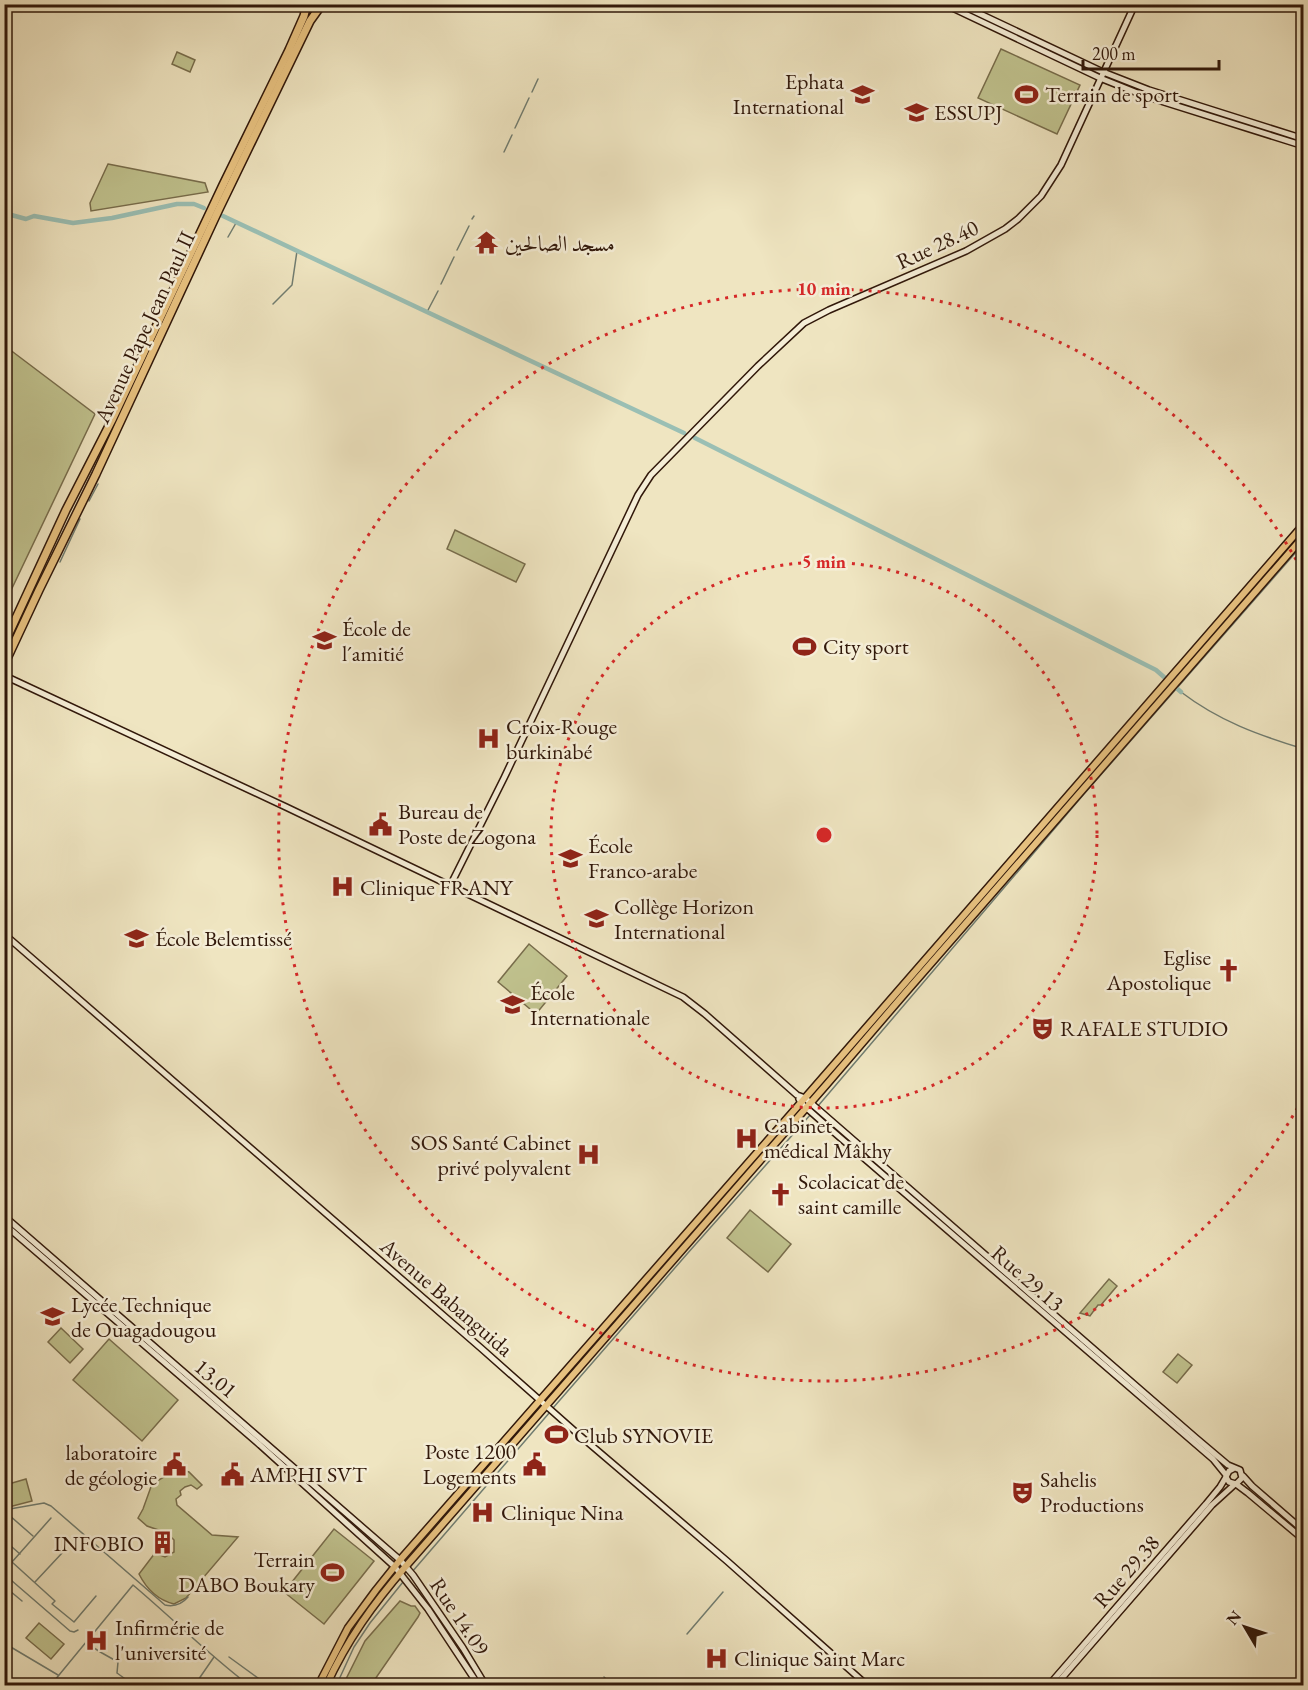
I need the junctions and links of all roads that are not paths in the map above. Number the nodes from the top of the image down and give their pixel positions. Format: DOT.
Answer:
graph roads {
  1 [pos="309,4"];
  2 [pos="944,4"];
  3 [pos="959,4"];
  4 [pos="1135,4"];
  5 [pos="322,6"];
  6 [pos="1102,75"];
  7 [pos="1304,139"];
  8 [pos="1304,146"];
  9 [pos="1304,524"];
  10 [pos="1304,536"];
  11 [pos="4,644"];
  12 [pos="4,667"];
  13 [pos="1178,674"];
  14 [pos="5,676"];
  15 [pos="450,886"];
  16 [pos="4,934"];
  17 [pos="806,1103"];
  18 [pos="4,1216"];
  19 [pos="4,1224"];
  20 [pos="543,1404"];
  21 [pos="1233,1468"];
  22 [pos="1242,1475"];
  23 [pos="1226,1476"];
  24 [pos="1235,1484"];
  25 [pos="1304,1531"];
  26 [pos="1304,1540"];
  27 [pos="403,1563"];
  28 [pos="395,1567"];
  29 [pos="400,1573"];
  30 [pos="318,1686"];
  31 [pos="326,1686"];
  32 [pos="479,1686"];
  33 [pos="486,1686"];
  34 [pos="868,1686"];
  35 [pos="1048,1686"];
  36 [pos="1055,1686"];
  1 -- 5 [label="highway, Avenue Pape Jean Paul II"];
  1 -- 11 [label="highway, Avenue Pape Jean Paul II"];
  2 -- 6 [label="street"];
  3 -- 6 [label="street"];
  4 -- 6 [label="street, Rue 28.40"];
  5 -- 12 [label="highway, Avenue Pape Jean Paul II"];
  6 -- 7 [label="street"];
  6 -- 8 [label="street"];
  6 -- 15 [label="street, Rue 28.40"];
  9 -- 13 [label="main road"];
  10 -- 13 [label="main road"];
  12 -- 14 [label="highway"];
  13 -- 17 [label="main road"];
  14 -- 15 [label="street"];
  15 -- 17 [label="street"];
  16 -- 20 [label="street, Avenue Babanguida"];
  17 -- 20 [label="main road"];
  17 -- 21 [label="street"];
  17 -- 23 [label="street, Rue 29.13"];
  18 -- 27 [label="street, 13.01"];
  19 -- 28 [label="street, 13.01"];
  20 -- 27 [label="main road"];
  20 -- 34 [label="street, Avenue Babanguida"];
  21 -- 22 [label="street"];
  21 -- 23 [label="street"];
  22 -- 24 [label="street"];
  22 -- 25 [label="street"];
  23 -- 24 [label="street"];
  23 -- 35 [label="street, Rue 29.38"];
  24 -- 26 [label="street"];
  24 -- 36 [label="street, Rue 29.38"];
  27 -- 28 [label="main road"];
  27 -- 29 [label="main road"];
  27 -- 33 [label="street, Rue 14.09"];
  28 -- 29 [label="street, 13.01"];
  28 -- 30 [label="main road"];
  29 -- 31 [label="main road"];
  29 -- 32 [label="street, Rue 14.09"];
}
